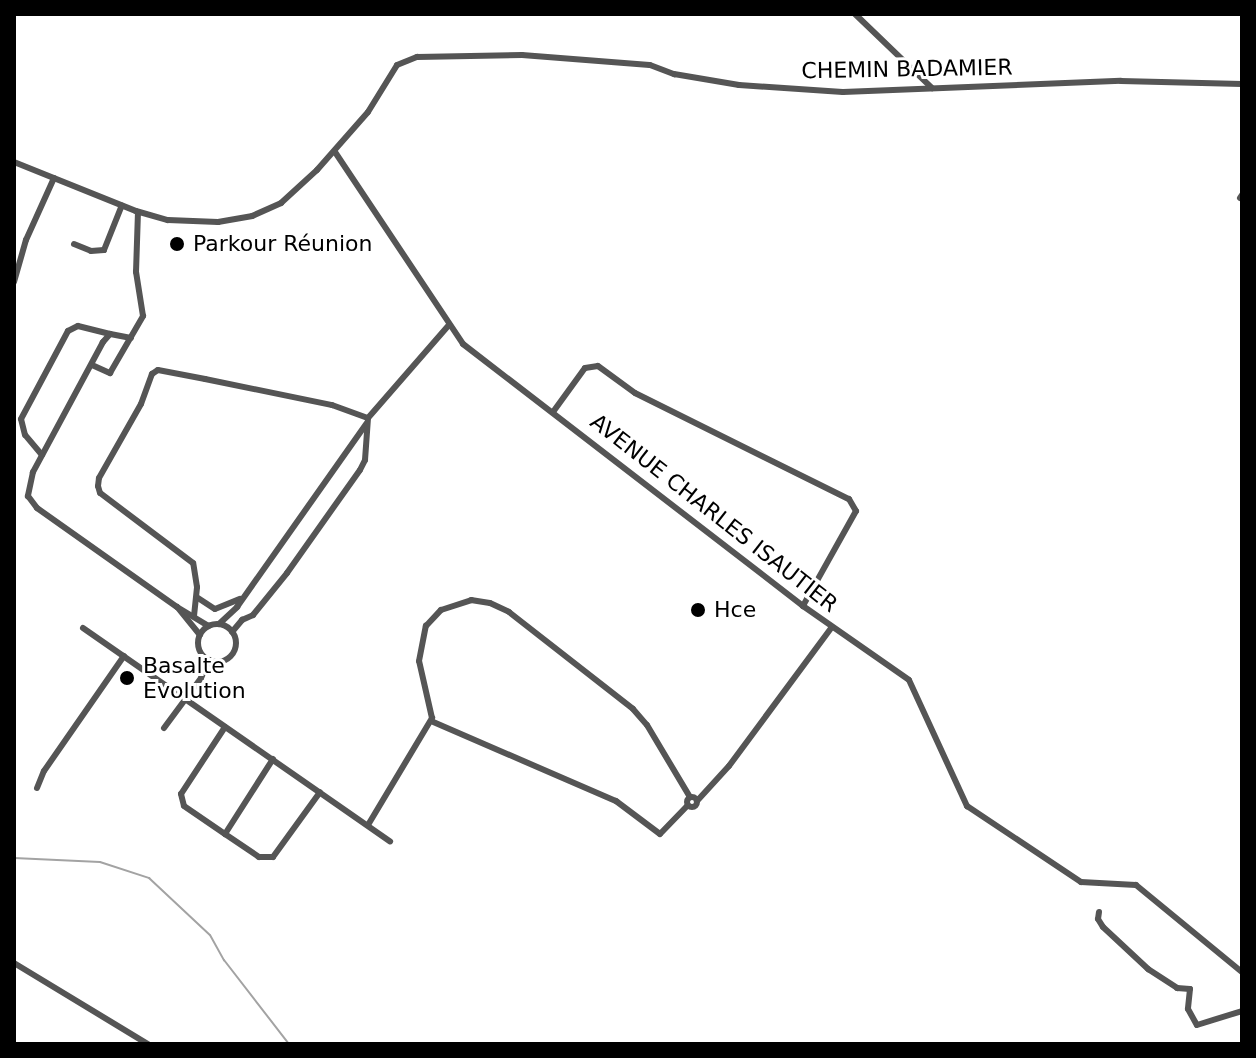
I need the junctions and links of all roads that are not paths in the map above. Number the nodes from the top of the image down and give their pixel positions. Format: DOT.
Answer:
graph roads {
  1 [pos="855,14"];
  2 [pos="1242,84"];
  3 [pos="932,88"];
  4 [pos="335,152"];
  5 [pos="14,162"];
  6 [pos="54,178"];
  7 [pos="122,205"];
  8 [pos="138,212"];
  9 [pos="74,244"];
  10 [pos="14,282"];
  11 [pos="448,326"];
  12 [pos="110,334"];
  13 [pos="131,338"];
  14 [pos="92,365"];
  15 [pos="553,412"];
  16 [pos="367,421"];
  17 [pos="42,455"];
  18 [pos="245,594"];
  19 [pos="198,598"];
  20 [pos="803,606"];
  21 [pos="177,607"];
  22 [pos="194,616"];
  23 [pos="219,624"];
  24 [pos="209,626"];
  25 [pos="832,627"];
  26 [pos="83,628"];
  27 [pos="232,632"];
  28 [pos="200,635"];
  29 [pos="124,656"];
  30 [pos="209,660"];
  31 [pos="187,699"];
  32 [pos="431,721"];
  33 [pos="225,727"];
  34 [pos="164,728"];
  35 [pos="273,759"];
  36 [pos="37,788"];
  37 [pos="320,792"];
  38 [pos="692,800"];
  39 [pos="368,825"];
  40 [pos="225,834"];
  41 [pos="390,841"];
  42 [pos="1099,912"];
  43 [pos="14,963"];
  44 [pos="1242,972"];
  45 [pos="1242,1011"];
  46 [pos="148,1044"];
  1 -- 3 [label="street"];
  2 -- 3 [label="street, CHEMIN BADAMIER"];
  3 -- 4 [label="street, CHEMIN BADAMIER"];
  4 -- 8 [label="street, CHEMIN BADAMIER"];
  4 -- 11 [label="street, AVENUE CHARLES ISAUTIER"];
  5 -- 6 [label="street, CHEMIN BADAMIER"];
  6 -- 7 [label="street, CHEMIN BADAMIER"];
  6 -- 10 [label="street"];
  7 -- 8 [label="street, CHEMIN BADAMIER"];
  7 -- 9 [label="street"];
  8 -- 13 [label="street"];
  11 -- 15 [label="street, AVENUE CHARLES ISAUTIER"];
  11 -- 16 [label="street"];
  12 -- 13 [label="street"];
  12 -- 14 [label="street"];
  12 -- 17 [label="street"];
  13 -- 14 [label="street"];
  14 -- 17 [label="street"];
  15 -- 20 [label="street, AVENUE CHARLES ISAUTIER"];
  15 -- 20 [label="street"];
  16 -- 18 [label="street"];
  16 -- 19 [label="street"];
  16 -- 27 [label="street"];
  17 -- 21 [label="street"];
  18 -- 19 [label="street"];
  18 -- 23 [label="street"];
  19 -- 22 [label="street"];
  20 -- 25 [label="street, AVENUE CHARLES ISAUTIER"];
  21 -- 22 [label="street"];
  21 -- 28 [label="street"];
  22 -- 24 [label="street"];
  23 -- 24 [label="street"];
  23 -- 27 [label="street"];
  24 -- 28 [label="street"];
  25 -- 38 [label="street"];
  25 -- 44 [label="street, AVENUE CHARLES ISAUTIER"];
  26 -- 29 [label="street"];
  27 -- 30 [label="street"];
  28 -- 30 [label="street"];
  29 -- 31 [label="street"];
  29 -- 36 [label="street"];
  30 -- 31 [label="street"];
  31 -- 33 [label="street"];
  31 -- 34 [label="street"];
  32 -- 38 [label="street"];
  32 -- 38 [label="street"];
  32 -- 39 [label="street"];
  33 -- 35 [label="street"];
  33 -- 40 [label="street"];
  35 -- 37 [label="street"];
  35 -- 40 [label="street"];
  37 -- 39 [label="street"];
  37 -- 40 [label="street"];
  39 -- 41 [label="street"];
  42 -- 45 [label="street"];
  43 -- 46 [label="street"];
}
